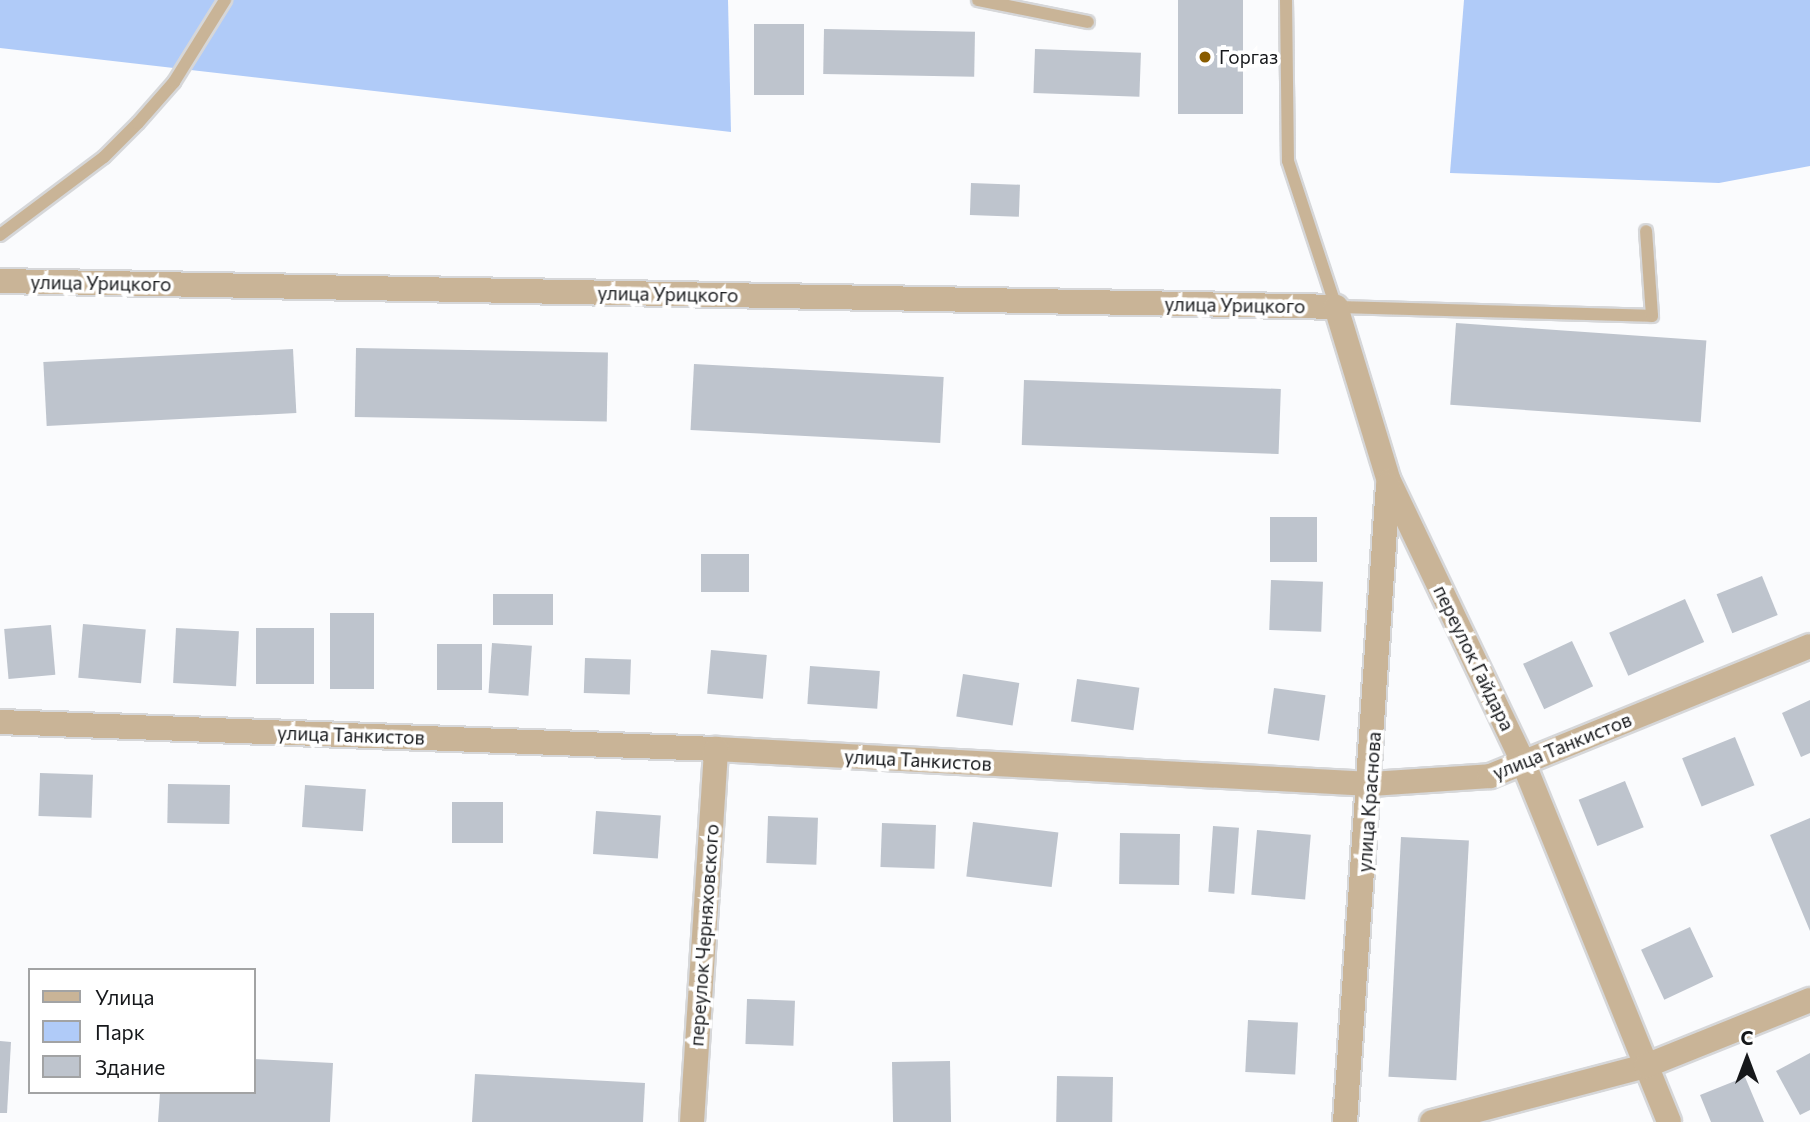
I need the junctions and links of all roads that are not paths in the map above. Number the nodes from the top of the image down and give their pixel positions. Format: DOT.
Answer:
graph roads {
  1 [pos="225,0"];
  2 [pos="978,0"];
  3 [pos="1286,0"];
  4 [pos="1087,22"];
  5 [pos="1646,231"];
  6 [pos="0,235"];
  7 [pos="0,281"];
  8 [pos="1336,307"];
  9 [pos="1389,481"];
  10 [pos="1810,646"];
  11 [pos="0,722"];
  12 [pos="716,749"];
  13 [pos="1523,762"];
  14 [pos="1371,784"];
  15 [pos="1810,1000"];
  16 [pos="1646,1066"];
  17 [pos="692,1122"];
  18 [pos="1345,1122"];
  19 [pos="1432,1122"];
  20 [pos="1669,1122"];
  1 -- 6 [label="lane"];
  2 -- 4 [label="lane"];
  3 -- 8 [label="lane"];
  5 -- 8 [label="lane"];
  7 -- 8 [label="street, улица Урицкого"];
  8 -- 9 [label="street, переулок Гайдара"];
  9 -- 13 [label="street, переулок Гайдара"];
  9 -- 14 [label="street, улица Краснова"];
  10 -- 13 [label="street, улица Танкистов"];
  11 -- 12 [label="street, улица Танкистов"];
  12 -- 14 [label="street, улица Танкистов"];
  12 -- 17 [label="street, переулок Черняховского"];
  13 -- 14 [label="street, улица Танкистов"];
  13 -- 16 [label="street, переулок Гайдара"];
  14 -- 18 [label="street, улица Краснова"];
  15 -- 16 [label="street"];
  16 -- 19 [label="street"];
  16 -- 20 [label="street, переулок Гайдара"];
}
